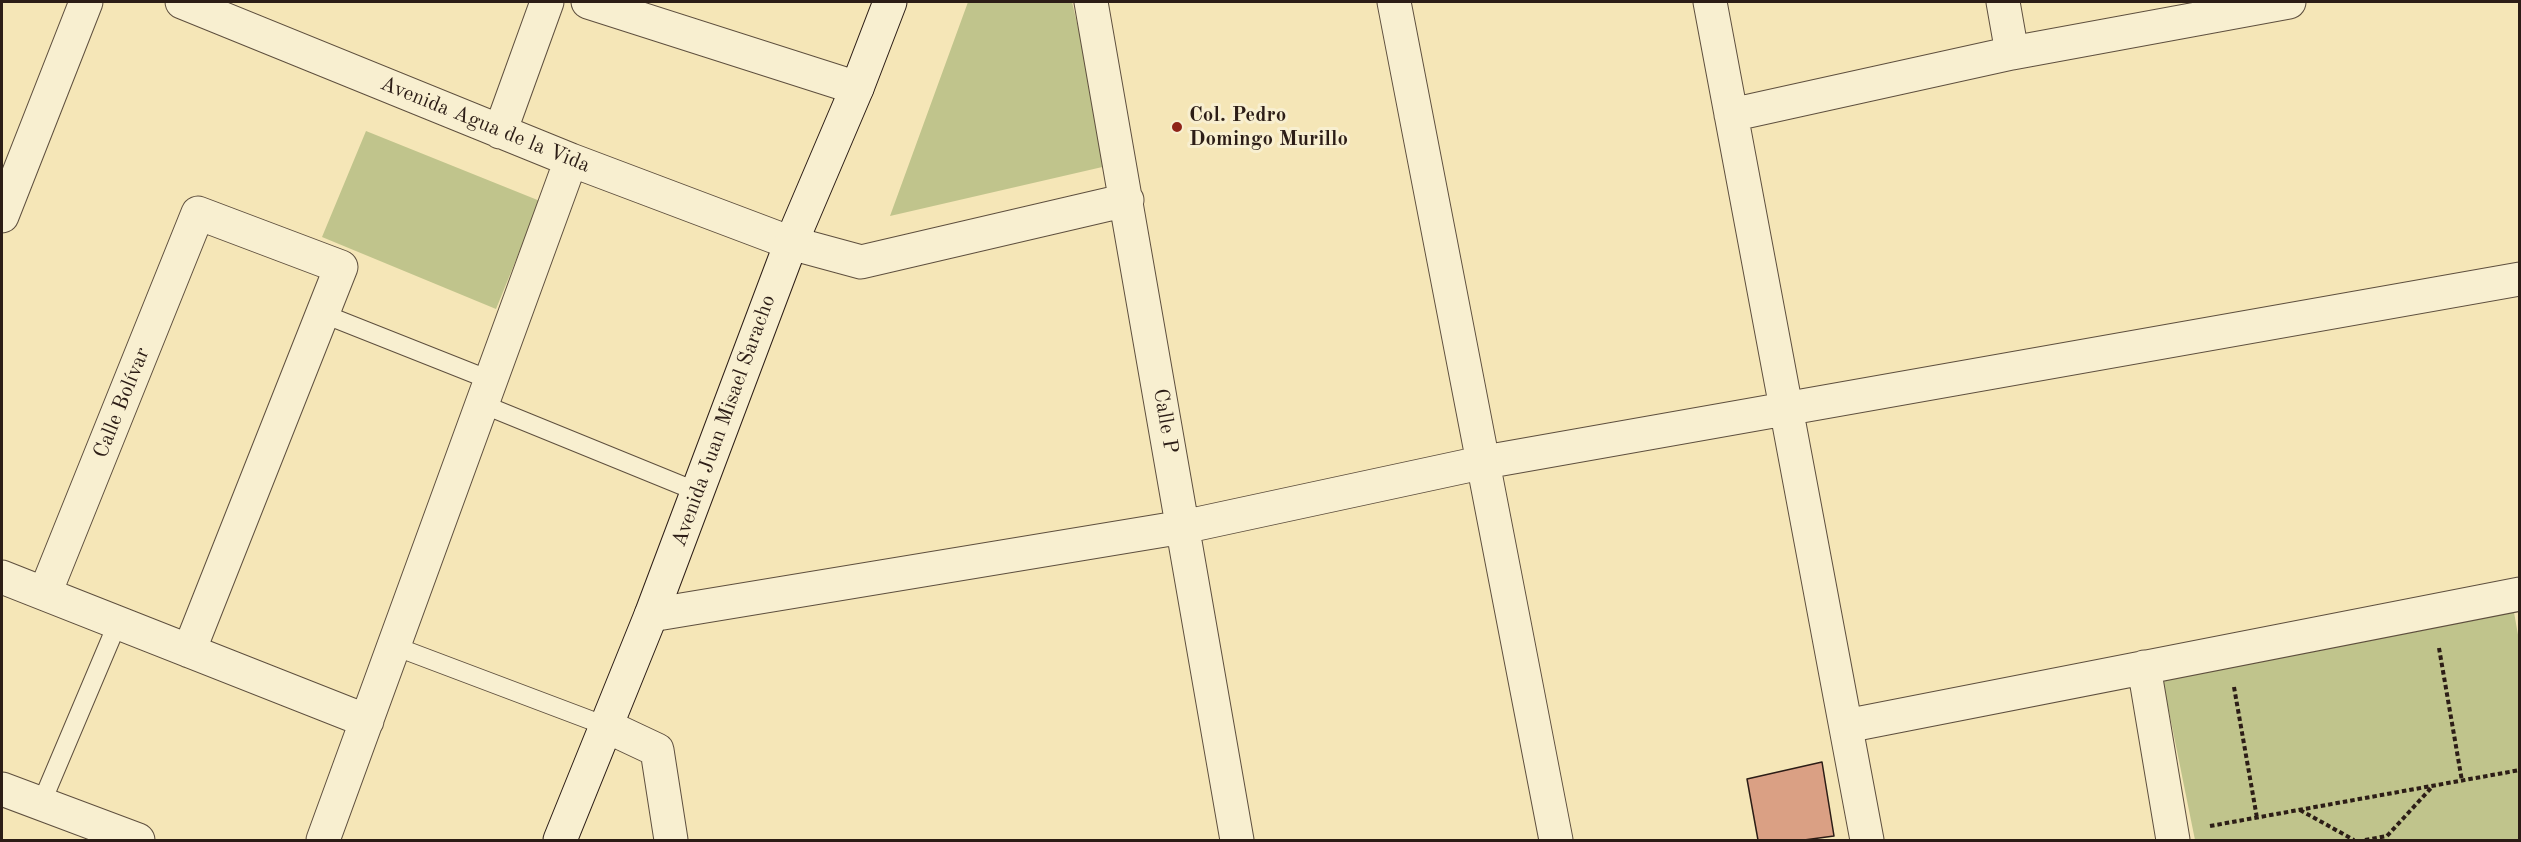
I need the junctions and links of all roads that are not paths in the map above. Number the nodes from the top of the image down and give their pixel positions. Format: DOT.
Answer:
graph roads {
  1 [pos="86,2"];
  2 [pos="182,2"];
  3 [pos="547,2"];
  4 [pos="588,2"];
  5 [pos="890,2"];
  6 [pos="1091,2"];
  7 [pos="1394,2"];
  8 [pos="1710,2"];
  9 [pos="2003,2"];
  10 [pos="2289,2"];
  11 [pos="643,10"];
  12 [pos="2012,54"];
  13 [pos="857,88"];
  14 [pos="1731,115"];
  15 [pos="500,132"];
  16 [pos="572,160"];
  17 [pos="1127,200"];
  18 [pos="2,216"];
  19 [pos="790,243"];
  20 [pos="2520,279"];
  21 [pos="321,313"];
  22 [pos="486,392"];
  23 [pos="1785,408"];
  24 [pos="1485,462"];
  25 [pos="698,492"];
  26 [pos="1183,527"];
  27 [pos="2,577"];
  28 [pos="45,593"];
  29 [pos="2520,594"];
  30 [pos="651,615"];
  31 [pos="118,622"];
  32 [pos="394,646"];
  33 [pos="189,651"];
  34 [pos="2144,667"];
  35 [pos="367,721"];
  36 [pos="606,726"];
  37 [pos="1845,726"];
  38 [pos="2,789"];
  39 [pos="41,804"];
  40 [pos="2187,834"];
  41 [pos="124,838"];
  42 [pos="323,840"];
  43 [pos="560,840"];
  44 [pos="671,840"];
  45 [pos="1233,840"];
  46 [pos="1556,840"];
  47 [pos="1867,840"];
  1 -- 18 [label="street"];
  2 -- 15 [label="street, Avenida Agua de la Vida"];
  3 -- 15 [label="street"];
  4 -- 11 [label="street"];
  5 -- 13 [label="street, Avenida Juan Misael Saracho"];
  6 -- 17 [label="street, Calle P"];
  7 -- 24 [label="street"];
  8 -- 14 [label="street"];
  9 -- 12 [label="street"];
  10 -- 12 [label="street"];
  11 -- 13 [label="street"];
  12 -- 14 [label="street"];
  13 -- 19 [label="street, Avenida Juan Misael Saracho"];
  14 -- 23 [label="street"];
  15 -- 16 [label="street, Avenida Agua de la Vida"];
  16 -- 19 [label="street, Avenida Agua de la Vida"];
  16 -- 22 [label="street"];
  17 -- 19 [label="street, Avenida Agua de la Vida"];
  17 -- 26 [label="street, Calle P"];
  19 -- 25 [label="street, Avenida Juan Misael Saracho"];
  20 -- 23 [label="street"];
  21 -- 22 [label="lane"];
  21 -- 28 [label="street, Calle Bolívar"];
  21 -- 33 [label="street"];
  22 -- 25 [label="lane"];
  22 -- 32 [label="street"];
  23 -- 24 [label="street"];
  23 -- 37 [label="street"];
  24 -- 26 [label="street"];
  24 -- 46 [label="street"];
  25 -- 30 [label="street, Avenida Juan Misael Saracho"];
  26 -- 30 [label="street"];
  26 -- 45 [label="street, Calle P"];
  27 -- 28 [label="street"];
  28 -- 31 [label="street"];
  29 -- 34 [label="street"];
  30 -- 36 [label="street, Avenida Juan Misael Saracho"];
  31 -- 33 [label="street"];
  31 -- 39 [label="lane"];
  32 -- 35 [label="street"];
  32 -- 36 [label="lane"];
  33 -- 35 [label="street"];
  34 -- 37 [label="street"];
  34 -- 40 [label="street"];
  35 -- 42 [label="street"];
  36 -- 43 [label="street, Avenida Juan Misael Saracho"];
  36 -- 44 [label="street"];
  37 -- 47 [label="street"];
  38 -- 39 [label="street"];
  39 -- 41 [label="street"];
}
